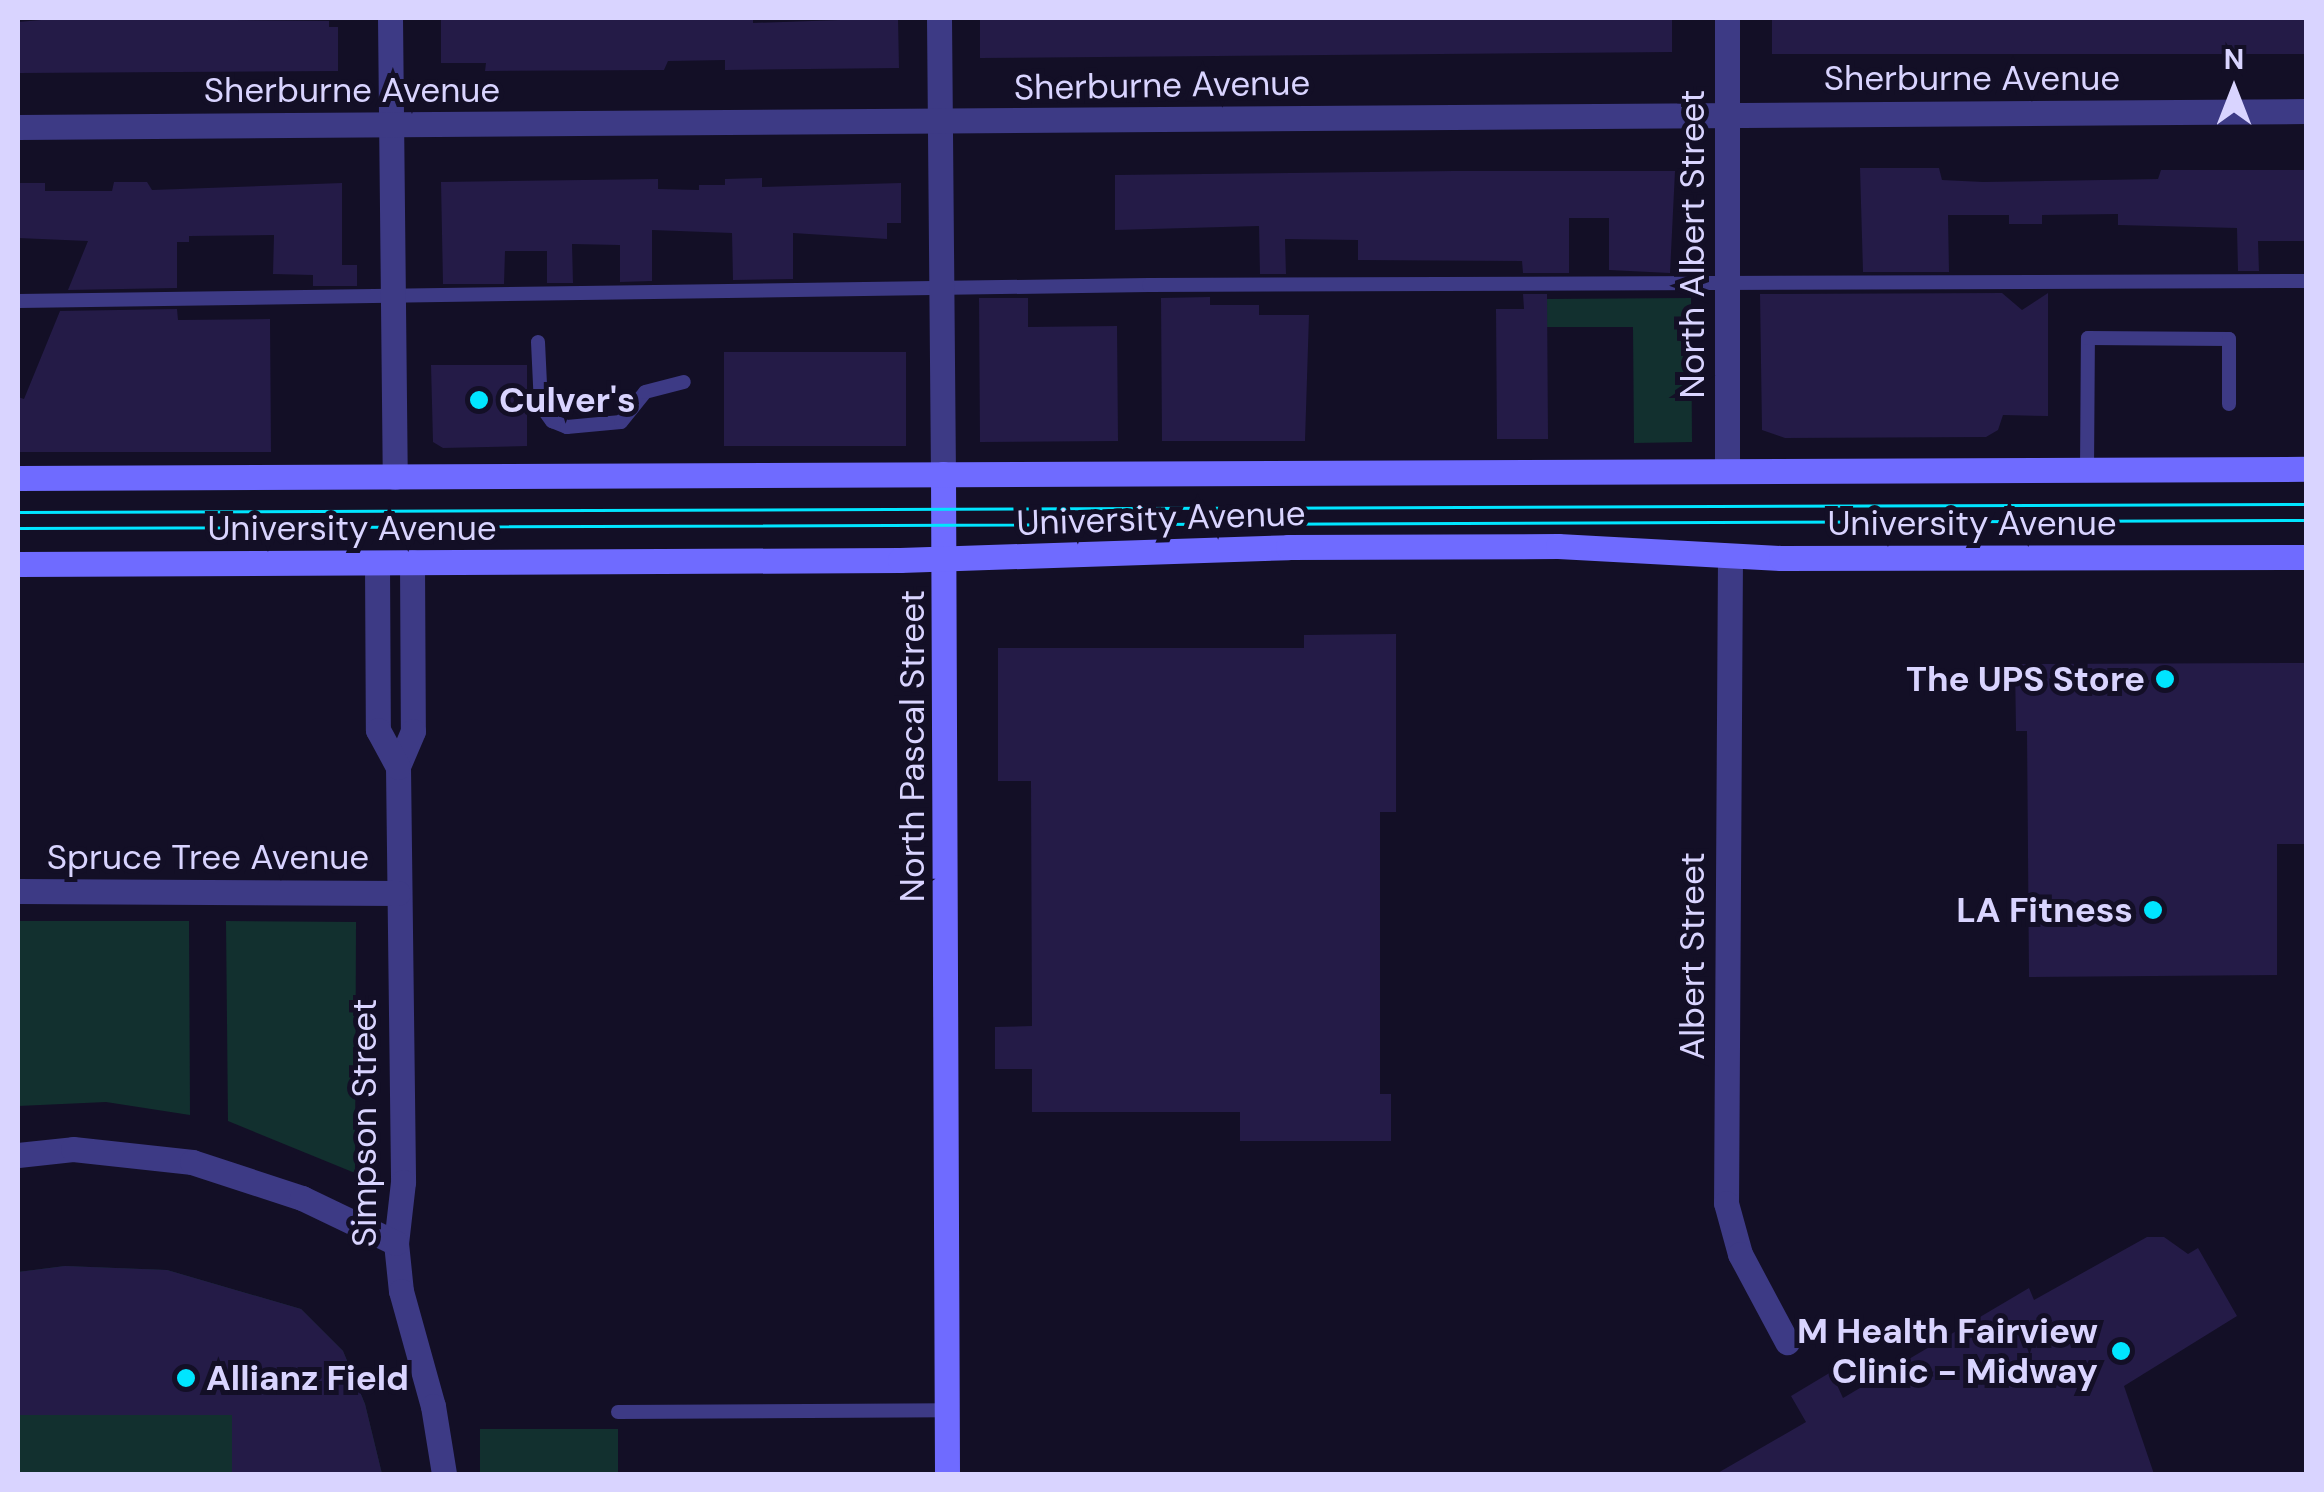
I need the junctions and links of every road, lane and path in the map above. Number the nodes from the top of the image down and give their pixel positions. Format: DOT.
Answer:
graph roads {
  1 [pos="390,18"];
  2 [pos="939,18"];
  3 [pos="1727,18"];
  4 [pos="2306,111"];
  5 [pos="1726,114"];
  6 [pos="939,123"];
  7 [pos="392,124"];
  8 [pos="18,128"];
  9 [pos="2306,282"];
  10 [pos="1728,284"];
  11 [pos="941,289"];
  12 [pos="393,298"];
  13 [pos="18,301"];
  14 [pos="538,342"];
  15 [pos="684,382"];
  16 [pos="2229,404"];
  17 [pos="2088,470"];
  18 [pos="2306,470"];
  19 [pos="1727,471"];
  20 [pos="943,474"];
  21 [pos="395,477"];
  22 [pos="18,478"];
  23 [pos="1730,556"];
  24 [pos="2306,557"];
  25 [pos="948,560"];
  26 [pos="378,562"];
  27 [pos="412,562"];
  28 [pos="18,564"];
  29 [pos="398,767"];
  30 [pos="18,890"];
  31 [pos="398,893"];
  32 [pos="18,1155"];
  33 [pos="396,1243"];
  34 [pos="1787,1342"];
  35 [pos="947,1410"];
  36 [pos="618,1412"];
  37 [pos="444,1474"];
  38 [pos="947,1474"];
  1 -- 7 [label="street"];
  2 -- 6 [label="street, North Pascal Street"];
  3 -- 5 [label="street, North Albert Street"];
  4 -- 5 [label="street, Sherburne Avenue"];
  5 -- 6 [label="street, Sherburne Avenue"];
  5 -- 10 [label="street, North Albert Street"];
  6 -- 7 [label="street, Sherburne Avenue"];
  6 -- 11 [label="street, North Pascal Street"];
  7 -- 8 [label="street, Sherburne Avenue"];
  7 -- 12 [label="street"];
  9 -- 10 [label="lane"];
  10 -- 11 [label="lane"];
  10 -- 19 [label="street, North Albert Street"];
  11 -- 12 [label="lane"];
  11 -- 20 [label="street, North Pascal Street"];
  12 -- 13 [label="lane"];
  12 -- 21 [label="street"];
  14 -- 15 [label="lane"];
  16 -- 17 [label="lane"];
  17 -- 18 [label="main road, University Avenue"];
  17 -- 19 [label="main road, University Avenue"];
  19 -- 20 [label="main road, University Avenue"];
  20 -- 21 [label="main road, University Avenue"];
  20 -- 25 [label="main road, North Pascal Street"];
  21 -- 22 [label="main road, University Avenue"];
  23 -- 24 [label="main road, University Avenue"];
  23 -- 25 [label="main road, University Avenue"];
  23 -- 34 [label="street, Albert Street"];
  25 -- 27 [label="main road, University Avenue"];
  25 -- 35 [label="main road, North Pascal Street"];
  26 -- 27 [label="main road, University Avenue"];
  26 -- 28 [label="main road, University Avenue"];
  26 -- 29 [label="street, Simpson Street"];
  27 -- 29 [label="street, Simpson Street"];
  29 -- 31 [label="street, Simpson Street"];
  30 -- 31 [label="street, Spruce Tree Avenue"];
  31 -- 33 [label="street, Simpson Street"];
  32 -- 33 [label="street"];
  33 -- 37 [label="street, Simpson Street"];
  35 -- 36 [label="lane"];
  35 -- 38 [label="main road, North Pascal Street"];
}
